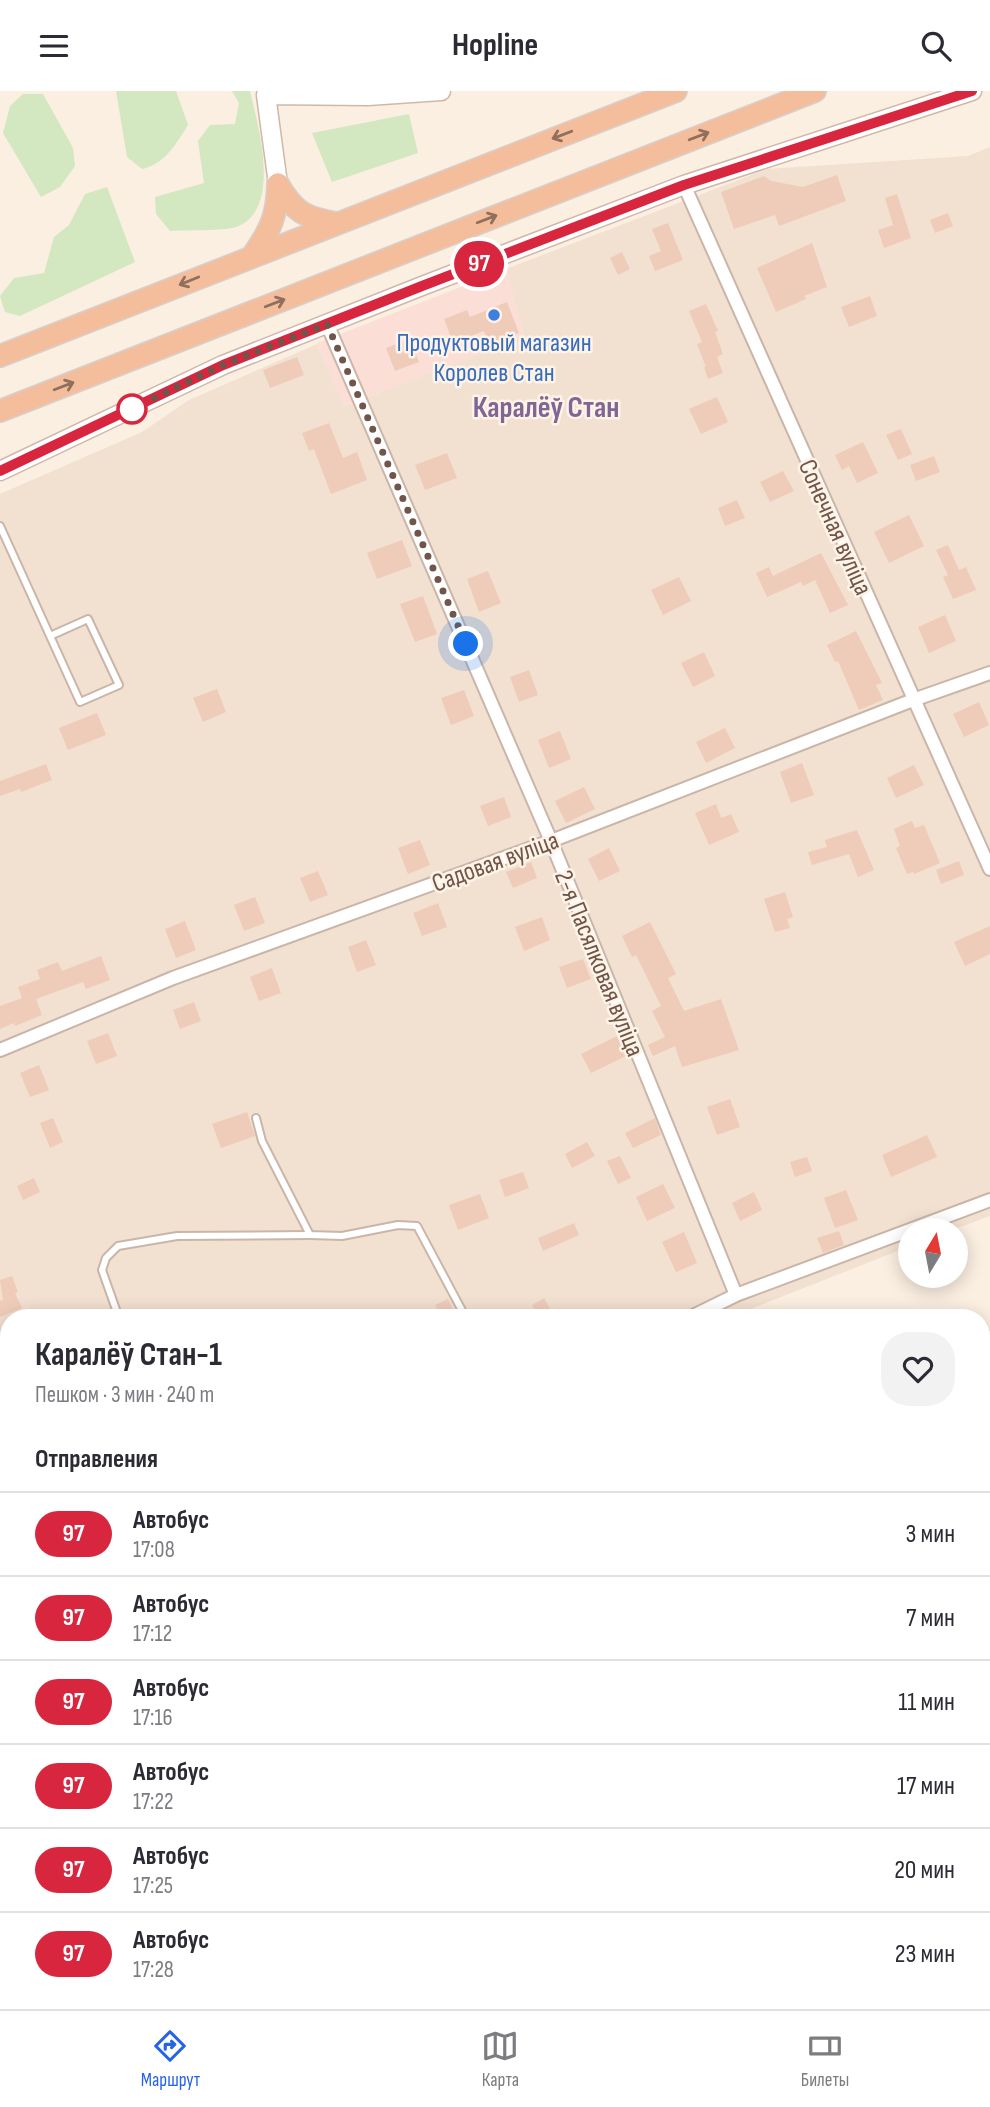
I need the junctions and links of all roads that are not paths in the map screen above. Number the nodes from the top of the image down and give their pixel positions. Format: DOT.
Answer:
graph roads {
  1 [pos="441,91"];
  2 [pos="676,91"];
  3 [pos="815,91"];
  4 [pos="972,91"];
  5 [pos="278,184"];
  6 [pos="684,185"];
  7 [pos="336,223"];
  8 [pos="253,255"];
  9 [pos="327,324"];
  10 [pos="0,356"];
  11 [pos="0,411"];
  12 [pos="0,471"];
  13 [pos="0,526"];
  14 [pos="50,636"];
  15 [pos="990,673"];
  16 [pos="913,700"];
  17 [pos="551,841"];
  18 [pos="990,869"];
  19 [pos="0,1050"];
  20 [pos="256,1118"];
  21 [pos="990,1200"];
  22 [pos="310,1235"];
  23 [pos="736,1295"];
  24 [pos="116,1309"];
  25 [pos="461,1309"];
  26 [pos="707,1309"];
  1 -- 5 [label="main road"];
  2 -- 7 [label="highway, one-way"];
  11 -- 3 [label="highway, one-way"];
  4 -- 6 [label="main road"];
  5 -- 7 [label="highway"];
  5 -- 8 [label="highway"];
  6 -- 9 [label="main road"];
  6 -- 16 [label="street, Сонечная вуліца"];
  7 -- 8 [label="highway"];
  8 -- 10 [label="highway, one-way"];
  9 -- 12 [label="main road"];
  9 -- 17 [label="street, 2-я Пасялковая вуліца"];
  13 -- 14 [label="lane"];
  14 -- 14 [label="lane"];
  15 -- 16 [label="street, Садовая вуліца"];
  16 -- 17 [label="street, Садовая вуліца"];
  16 -- 18 [label="street, Сонечная вуліца"];
  17 -- 19 [label="street, Садовая вуліца"];
  17 -- 23 [label="street, 2-я Пасялковая вуліца"];
  20 -- 22 [label="lane"];
  21 -- 23 [label="street"];
  22 -- 24 [label="lane"];
  22 -- 25 [label="lane"];
  23 -- 26 [label="street"];
}
